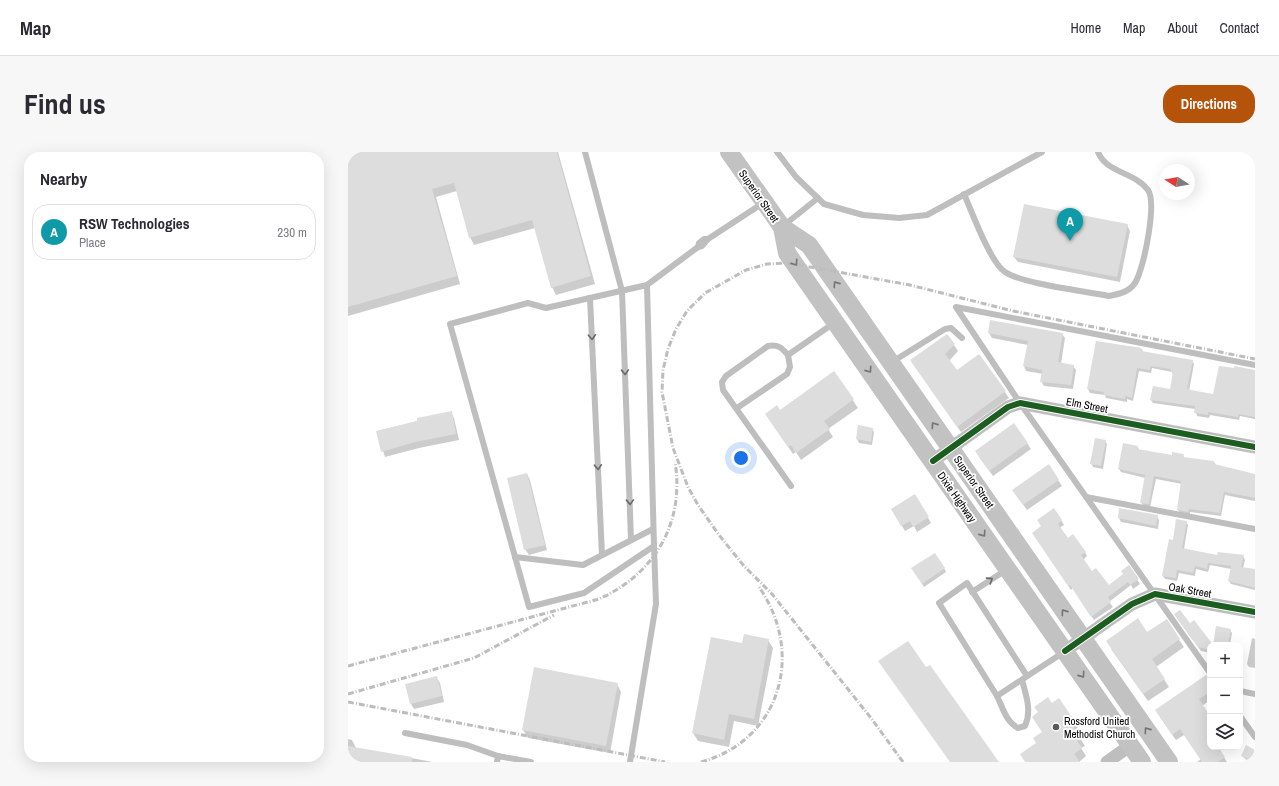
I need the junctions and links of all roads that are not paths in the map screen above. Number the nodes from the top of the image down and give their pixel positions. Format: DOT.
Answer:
graph roads {
  1 [pos="585,152"];
  2 [pos="728,152"];
  3 [pos="777,152"];
  4 [pos="1042,152"];
  5 [pos="1098,152"];
  6 [pos="964,194"];
  7 [pos="818,198"];
  8 [pos="764,202"];
  9 [pos="782,227"];
  10 [pos="647,285"];
  11 [pos="622,291"];
  12 [pos="590,298"];
  13 [pos="854,310"];
  14 [pos="836,322"];
  15 [pos="962,338"];
  16 [pos="788,355"];
  17 [pos="890,362"];
  18 [pos="1255,364"];
  19 [pos="1020,403"];
  20 [pos="736,408"];
  21 [pos="1255,447"];
  22 [pos="951,449"];
  23 [pos="933,461"];
  24 [pos="791,486"];
  25 [pos="1086,497"];
  26 [pos="653,529"];
  27 [pos="1255,529"];
  28 [pos="631,540"];
  29 [pos="654,546"];
  30 [pos="602,555"];
  31 [pos="515,557"];
  32 [pos="1008,569"];
  33 [pos="972,592"];
  34 [pos="1155,594"];
  35 [pos="1255,612"];
  36 [pos="1083,638"];
  37 [pos="1065,651"];
  38 [pos="1207,669"];
  39 [pos="1024,678"];
  40 [pos="1243,692"];
  41 [pos="1255,694"];
  42 [pos="997,696"];
  43 [pos="1243,720"];
  44 [pos="405,734"];
  45 [pos="1255,737"];
  46 [pos="1131,745"];
  47 [pos="498,759"];
  48 [pos="531,762"];
  49 [pos="630,762"];
  50 [pos="1107,762"];
  51 [pos="1142,762"];
  52 [pos="1169,762"];
  1 -- 11 [label="lane"];
  2 -- 8 [label="main road, Superior Street"];
  3 -- 7 [label="lane"];
  4 -- 6 [label="lane"];
  5 -- 6 [label="lane"];
  6 -- 7 [label="lane"];
  7 -- 9 [label="lane"];
  8 -- 9 [label="main road, Superior Street"];
  8 -- 10 [label="lane"];
  13 -- 9 [label="main road, Superior Street, one-way"];
  9 -- 14 [label="main road, Dixie Highway, one-way"];
  10 -- 11 [label="lane"];
  10 -- 26 [label="lane"];
  11 -- 12 [label="lane"];
  11 -- 28 [label="lane, one-way"];
  12 -- 30 [label="lane, one-way"];
  12 -- 31 [label="lane"];
  13 -- 14 [label="main road"];
  13 -- 17 [label="main road, Superior Street"];
  14 -- 16 [label="lane"];
  14 -- 23 [label="main road, Dixie Highway, one-way"];
  15 -- 17 [label="lane"];
  16 -- 20 [label="lane"];
  16 -- 20 [label="lane"];
  22 -- 17 [label="main road, Superior Street, one-way"];
  18 -- 19 [label="lane"];
  19 -- 21 [label="street, Elm Street"];
  19 -- 22 [label="street"];
  19 -- 25 [label="lane"];
  20 -- 24 [label="lane"];
  22 -- 23 [label="street"];
  36 -- 22 [label="main road, Superior Street, one-way"];
  23 -- 32 [label="main road, Dixie Highway, one-way"];
  25 -- 27 [label="lane"];
  25 -- 34 [label="lane"];
  26 -- 28 [label="lane"];
  26 -- 29 [label="lane"];
  28 -- 30 [label="lane"];
  29 -- 31 [label="lane"];
  29 -- 49 [label="lane"];
  30 -- 31 [label="lane"];
  33 -- 32 [label="lane, one-way"];
  32 -- 37 [label="main road, Dixie Highway"];
  33 -- 39 [label="lane"];
  33 -- 42 [label="lane"];
  34 -- 35 [label="street, Oak Street"];
  34 -- 36 [label="street, Oak Street"];
  34 -- 38 [label="lane"];
  36 -- 37 [label="street, Oak Street"];
  52 -- 36 [label="main road, Superior Street, one-way"];
  37 -- 39 [label="lane"];
  37 -- 46 [label="main road, Dixie Highway, one-way"];
  39 -- 42 [label="lane"];
  39 -- 42 [label="lane"];
  40 -- 41 [label="lane"];
  43 -- 45 [label="lane"];
  44 -- 47 [label="lane"];
  46 -- 50 [label="street"];
  46 -- 51 [label="main road, Dixie Highway"];
  47 -- 48 [label="lane"];
}
